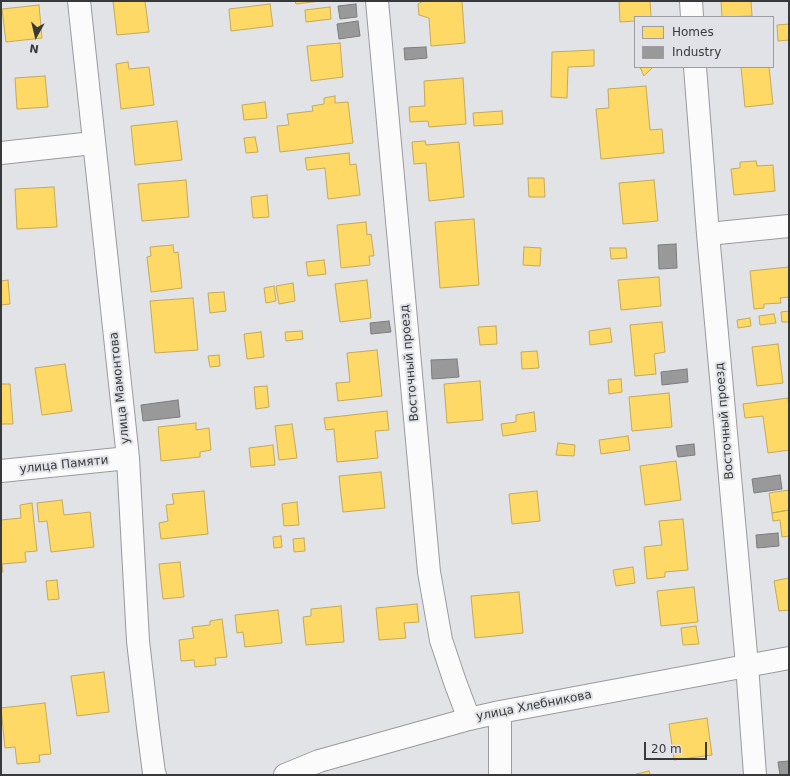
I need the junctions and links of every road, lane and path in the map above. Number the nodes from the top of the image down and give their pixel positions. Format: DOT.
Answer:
graph roads {
  1 [pos="79,1"];
  2 [pos="378,1"];
  3 [pos="691,1"];
  4 [pos="692,16"];
  5 [pos="696,68"];
  6 [pos="93,143"];
  7 [pos="1,153"];
  8 [pos="789,226"];
  9 [pos="708,234"];
  10 [pos="128,458"];
  11 [pos="1,471"];
  12 [pos="789,658"];
  13 [pos="747,665"];
  14 [pos="500,712"];
  15 [pos="469,719"];
  16 [pos="150,774"];
  17 [pos="285,775"];
  18 [pos="500,775"];
  19 [pos="755,775"];
  1 -- 6 [label="street, улица Мамонтова"];
  2 -- 15 [label="street, Восточный проезд"];
  3 -- 4 [label="street"];
  5 -- 9 [label="street, Восточный проезд"];
  6 -- 7 [label="street"];
  6 -- 10 [label="street, улица Мамонтова"];
  8 -- 9 [label="street"];
  9 -- 13 [label="street, Восточный проезд"];
  10 -- 11 [label="street, улица Памяти"];
  10 -- 16 [label="street, улица Мамонтова"];
  12 -- 13 [label="street, улица Хлебникова"];
  13 -- 14 [label="street, улица Хлебникова"];
  13 -- 19 [label="street, Восточный проезд"];
  14 -- 15 [label="street, улица Хлебникова"];
  14 -- 18 [label="street"];
  15 -- 17 [label="street, улица Хлебникова"];
}
